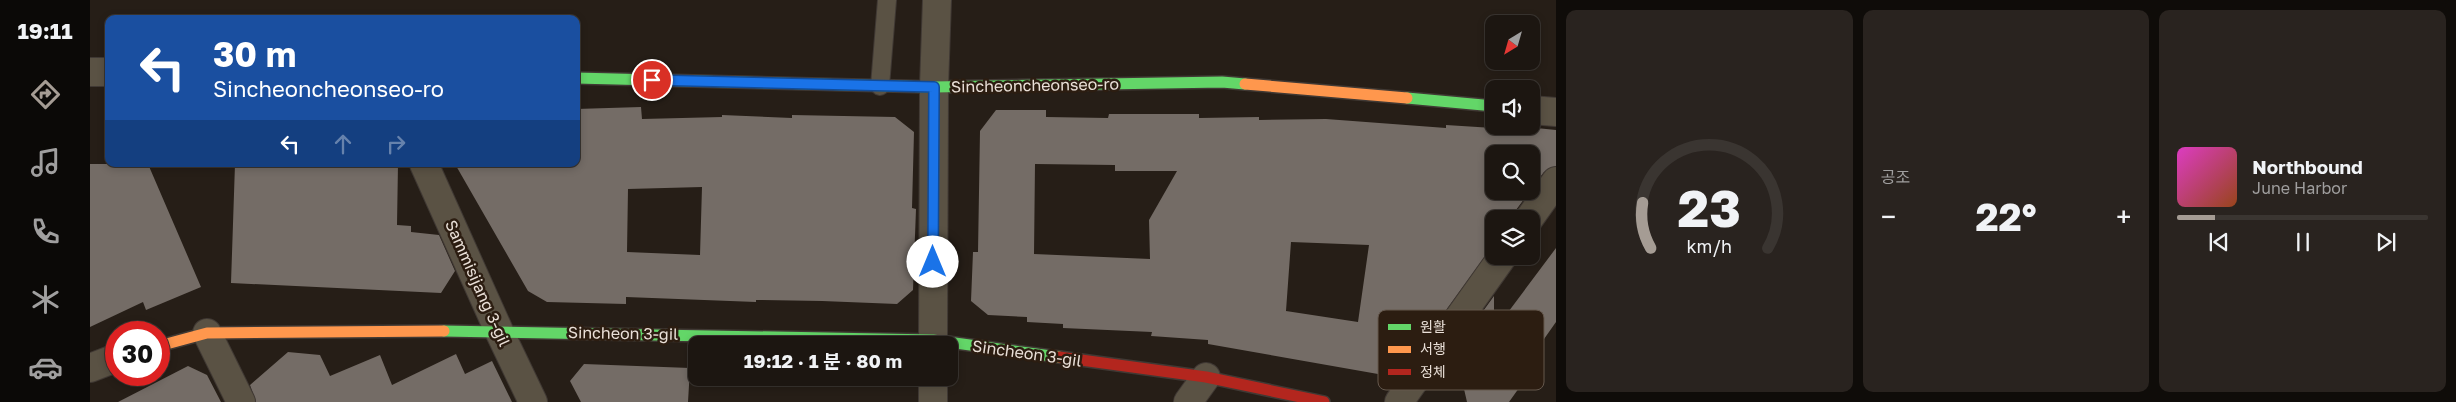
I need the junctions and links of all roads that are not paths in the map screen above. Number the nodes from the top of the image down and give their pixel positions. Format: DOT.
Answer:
graph roads {
  1 [pos="886,0"];
  2 [pos="937,0"];
  3 [pos="90,72"];
  4 [pos="105,72"];
  5 [pos="580,78"];
  6 [pos="880,86"];
  7 [pos="934,87"];
  8 [pos="1485,105"];
  9 [pos="1540,111"];
  10 [pos="1556,112"];
  11 [pos="425,167"];
  12 [pos="1556,181"];
  13 [pos="1535,210"];
  14 [pos="1496,265"];
  15 [pos="1464,310"];
  16 [pos="499,331"];
  17 [pos="207,333"];
  18 [pos="688,336"];
  19 [pos="933,336"];
  20 [pos="170,343"];
  21 [pos="958,346"];
  22 [pos="105,362"];
  23 [pos="90,368"];
  24 [pos="1206,377"];
  25 [pos="933,386"];
  26 [pos="1407,390"];
  27 [pos="241,402"];
  28 [pos="533,402"];
  29 [pos="933,402"];
  30 [pos="1188,402"];
  31 [pos="1324,402"];
  32 [pos="1399,402"];
  1 -- 6 [label="lane"];
  2 -- 7 [label="street"];
  3 -- 4 [label="street"];
  5 -- 6 [label="street, Sincheoncheonseo-ro"];
  6 -- 7 [label="street, Sincheoncheonseo-ro"];
  7 -- 8 [label="street, Sincheoncheonseo-ro"];
  7 -- 19 [label="street"];
  9 -- 10 [label="street"];
  11 -- 16 [label="street, Sammisijang 3-gil"];
  12 -- 13 [label="street"];
  14 -- 15 [label="street"];
  16 -- 17 [label="street, Sincheon 3-gil"];
  16 -- 18 [label="street, Sincheon 3-gil"];
  16 -- 28 [label="street, Sammisijang 3-gil"];
  17 -- 20 [label="street, Sincheon 3-gil"];
  17 -- 27 [label="street"];
  21 -- 24 [label="street, Sincheon 3-gil"];
  22 -- 23 [label="street"];
  24 -- 30 [label="street"];
  24 -- 31 [label="street, Sincheon 3-gil"];
  25 -- 29 [label="street"];
  26 -- 32 [label="street"];
}
